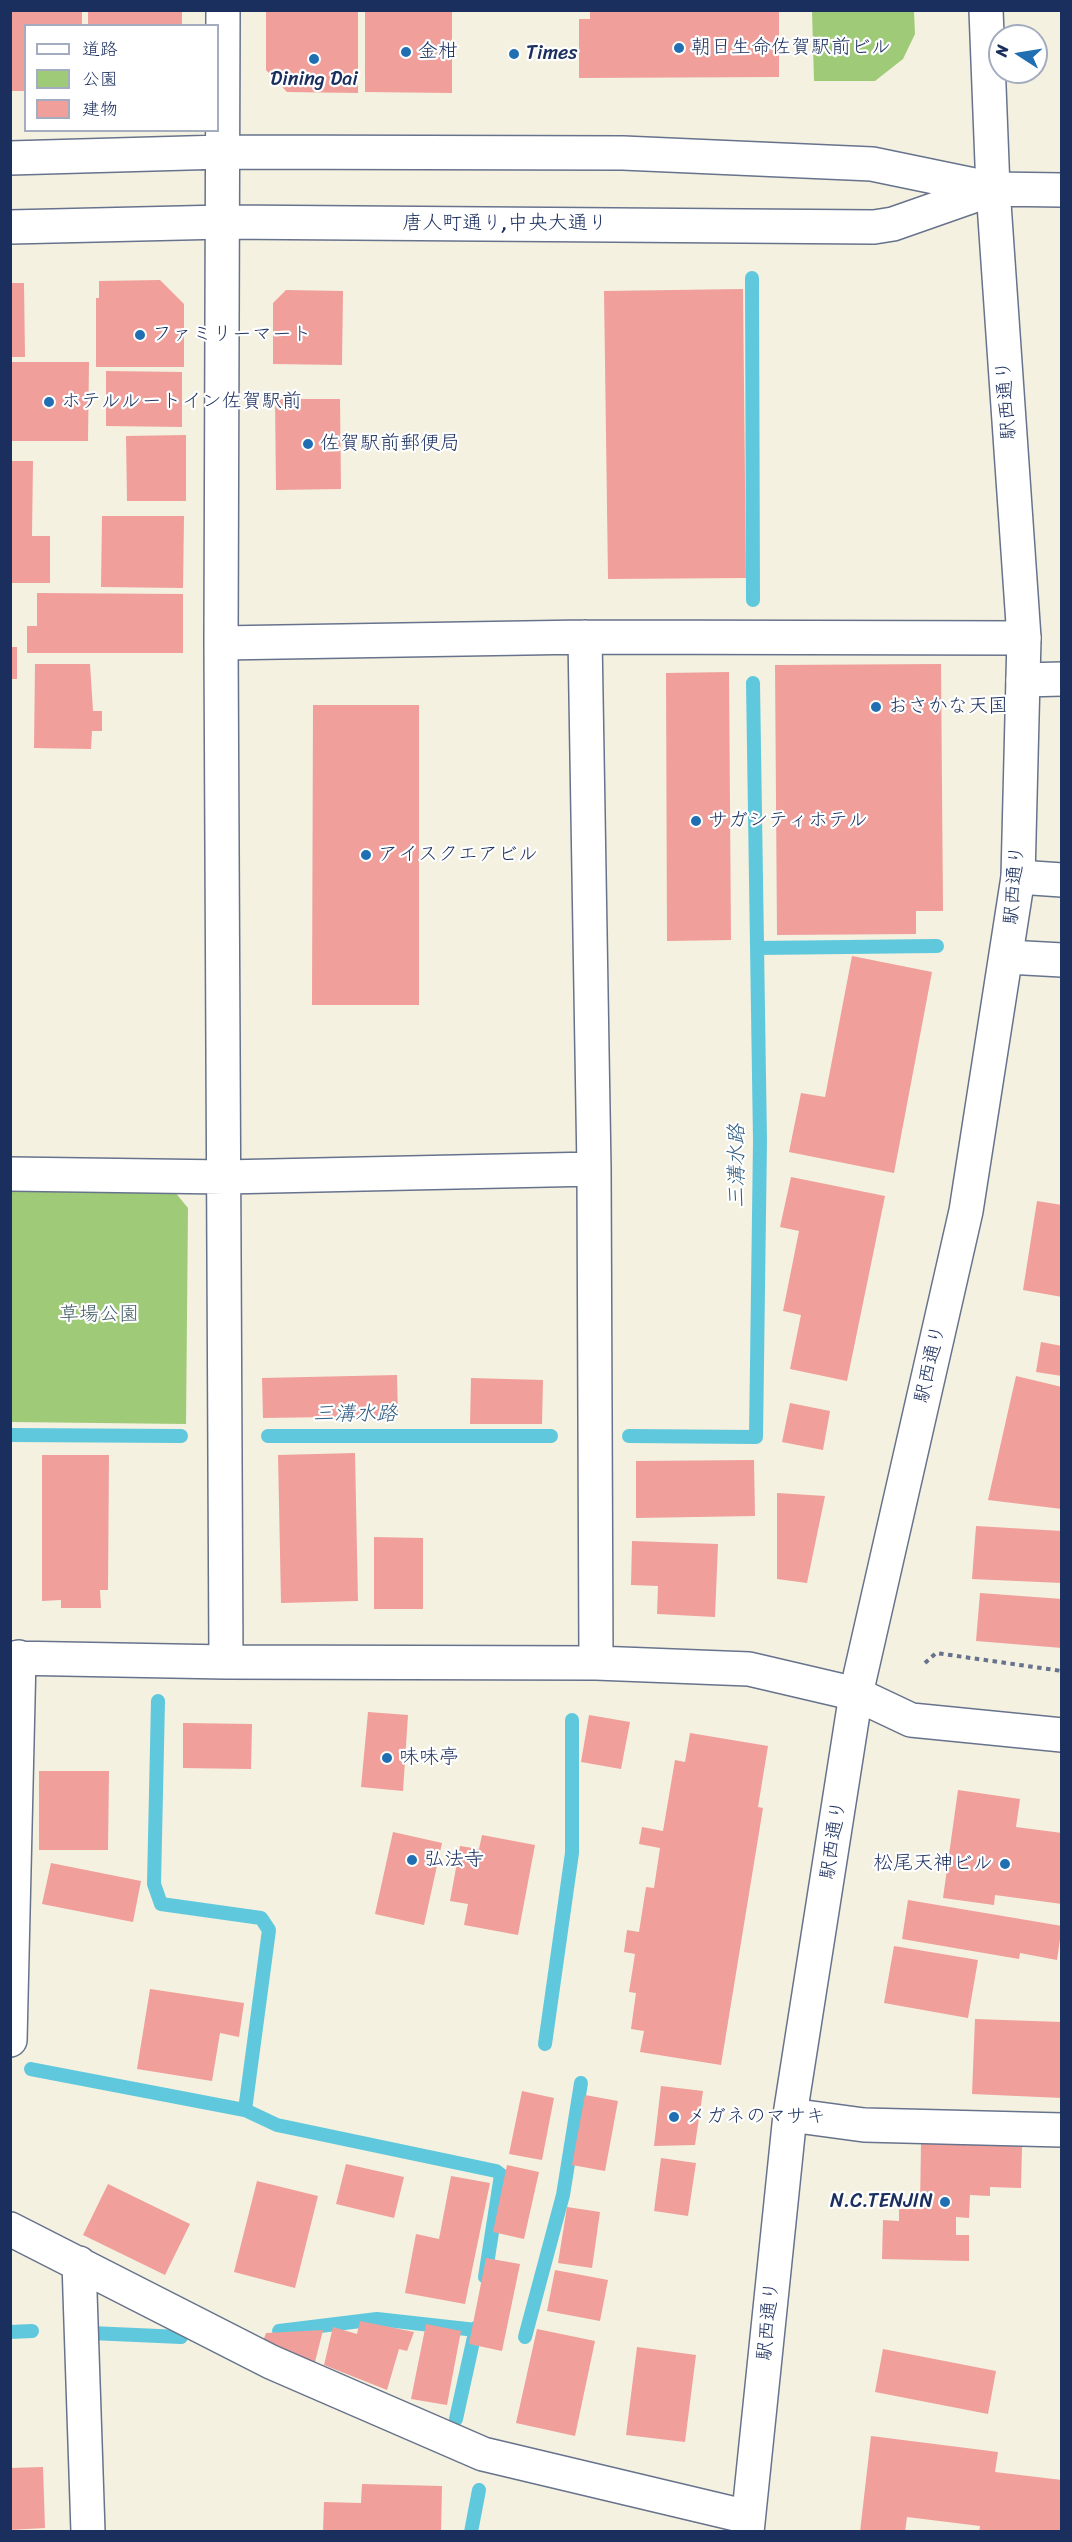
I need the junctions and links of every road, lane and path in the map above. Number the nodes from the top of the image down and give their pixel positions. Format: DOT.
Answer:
graph roads {
  1 [pos="223,10"];
  2 [pos="986,10"];
  3 [pos="223,152"];
  4 [pos="10,158"];
  5 [pos="993,189"];
  6 [pos="1062,190"];
  7 [pos="224,222"];
  8 [pos="10,226"];
  9 [pos="585,637"];
  10 [pos="1024,638"];
  11 [pos="221,644"];
  12 [pos="1062,679"];
  13 [pos="1023,680"];
  14 [pos="1018,877"];
  15 [pos="1062,880"];
  16 [pos="1007,957"];
  17 [pos="1062,960"];
  18 [pos="594,1168"];
  19 [pos="10,1174"];
  20 [pos="225,1177"];
  21 [pos="15,1658"];
  22 [pos="226,1662"];
  23 [pos="596,1663"];
  24 [pos="925,1663"];
  25 [pos="1062,1671"];
  26 [pos="856,1694"];
  27 [pos="1062,1735"];
  28 [pos="11,2026"];
  29 [pos="10,2040"];
  30 [pos="790,2115"];
  31 [pos="1062,2130"];
  32 [pos="10,2229"];
  33 [pos="79,2263"];
  34 [pos="748,2524"];
  35 [pos="88,2532"];
  1 -- 3 [label="street"];
  2 -- 5 [label="street, 駅西通り"];
  3 -- 4 [label="street, 唐人町通り,中央大通り"];
  3 -- 5 [label="street, 唐人町通り,中央大通り"];
  3 -- 7 [label="street"];
  5 -- 6 [label="street, 唐人町通り,中央大通り"];
  5 -- 7 [label="street, 唐人町通り,中央大通り"];
  5 -- 10 [label="street, 駅西通り"];
  7 -- 8 [label="street, 唐人町通り,中央大通り"];
  7 -- 11 [label="street"];
  9 -- 10 [label="street"];
  9 -- 11 [label="street"];
  9 -- 18 [label="street"];
  10 -- 13 [label="street, 駅西通り"];
  11 -- 20 [label="street"];
  12 -- 13 [label="street"];
  13 -- 14 [label="street, 駅西通り"];
  14 -- 15 [label="street"];
  14 -- 16 [label="street, 駅西通り"];
  16 -- 17 [label="street"];
  16 -- 26 [label="street, 駅西通り"];
  18 -- 20 [label="street"];
  18 -- 23 [label="street"];
  19 -- 20 [label="street"];
  20 -- 22 [label="street"];
  21 -- 22 [label="street"];
  21 -- 28 [label="street"];
  22 -- 23 [label="street"];
  23 -- 26 [label="street"];
  24 -- 25 [label="path"];
  26 -- 27 [label="street"];
  26 -- 30 [label="street, 駅西通り"];
  28 -- 29 [label="street"];
  30 -- 31 [label="street"];
  30 -- 34 [label="street, 駅西通り"];
  32 -- 33 [label="street"];
  33 -- 34 [label="street"];
  33 -- 35 [label="street"];
}
